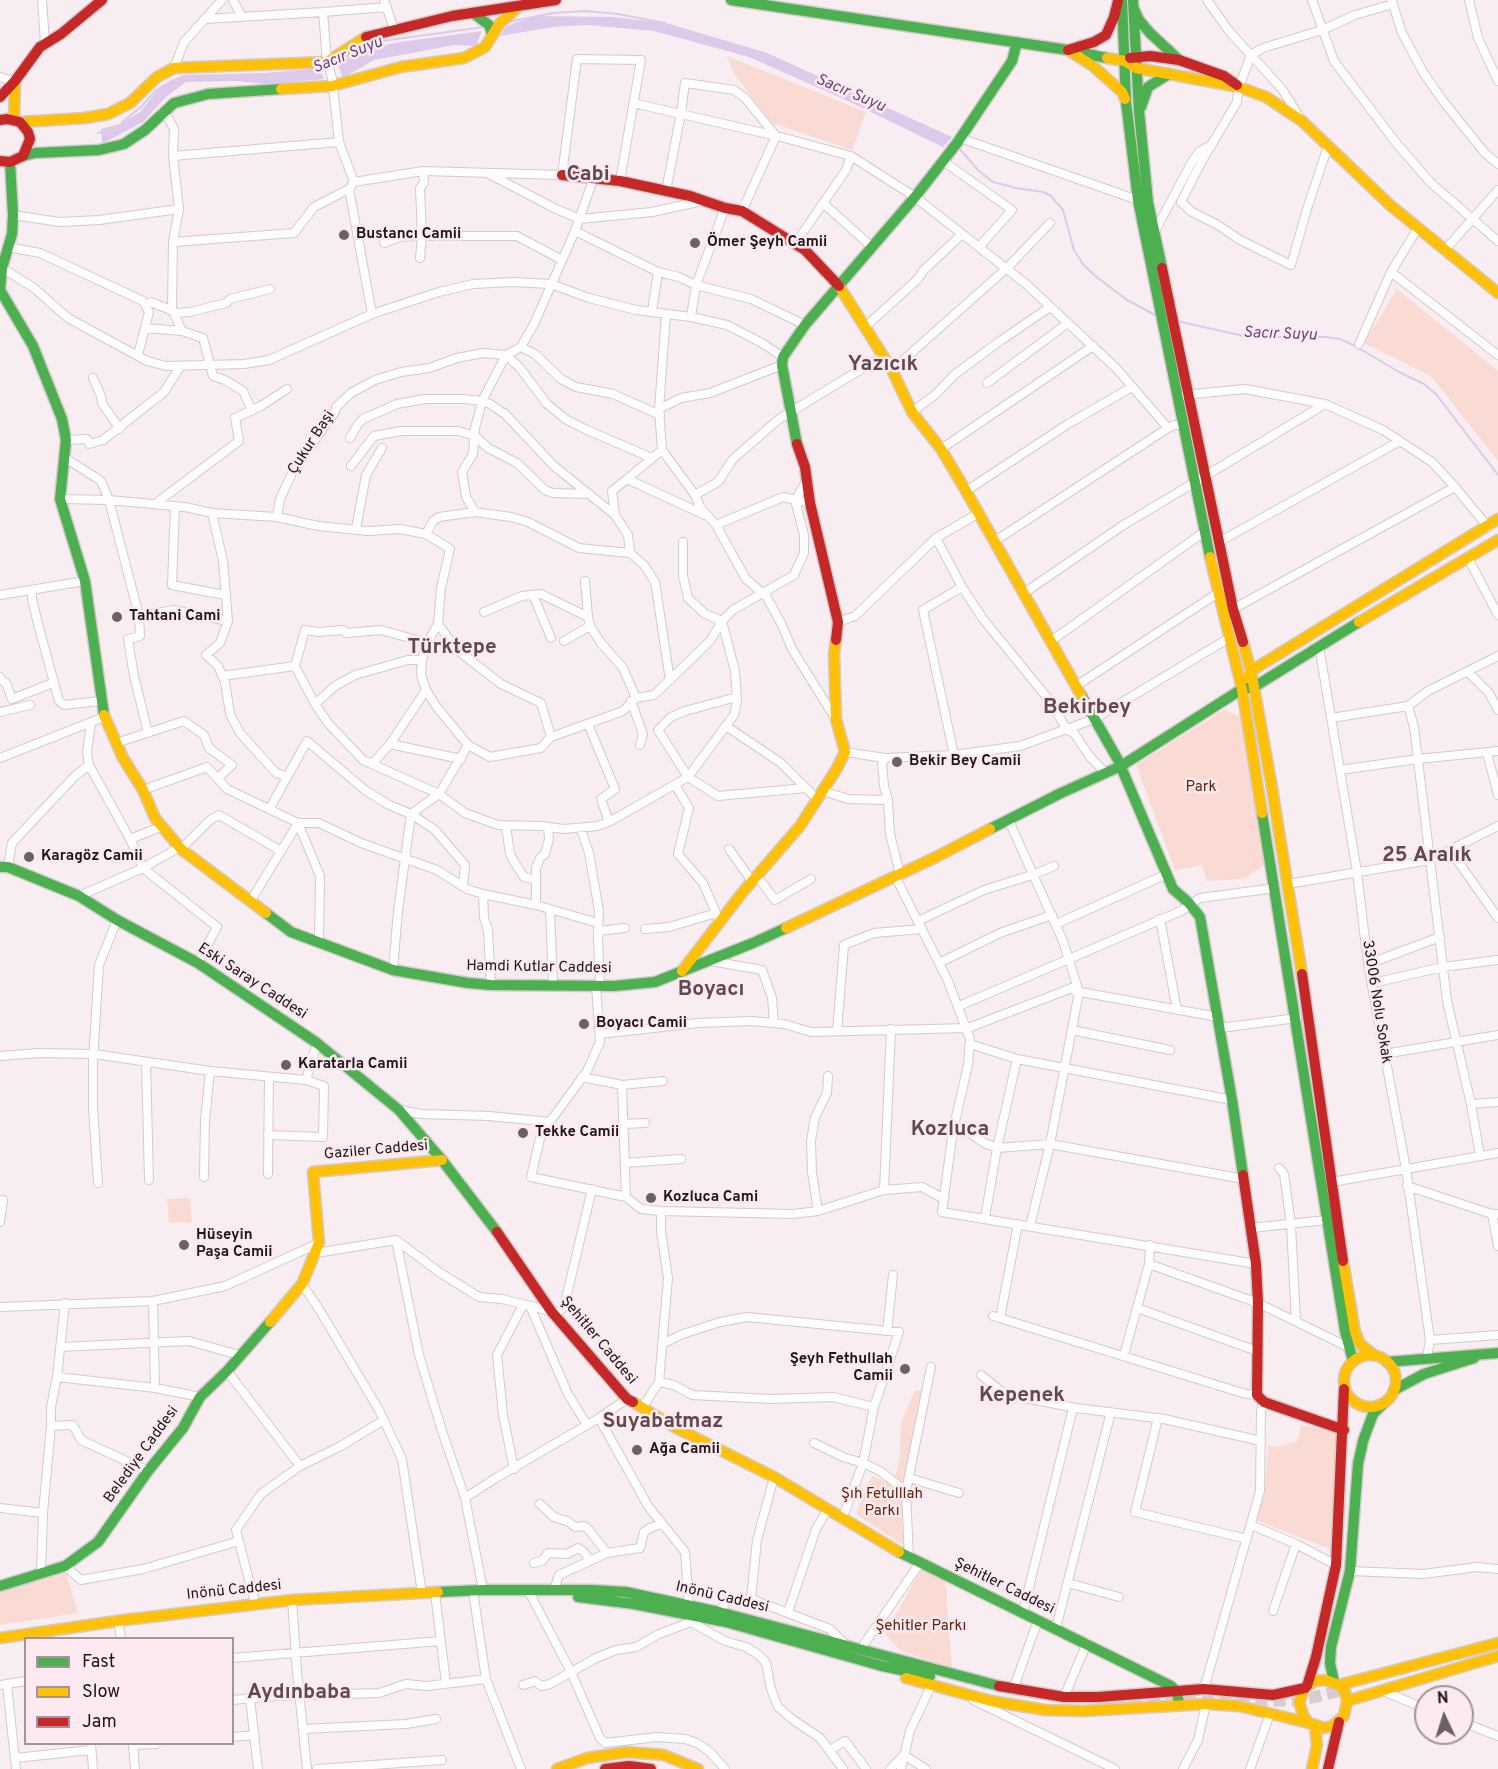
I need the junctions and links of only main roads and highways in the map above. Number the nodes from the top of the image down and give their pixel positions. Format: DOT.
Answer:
graph roads {
  1 [pos="102,0"];
  2 [pos="556,0"];
  3 [pos="731,0"];
  4 [pos="1120,0"];
  5 [pos="1133,3"];
  6 [pos="519,7"];
  7 [pos="472,13"];
  8 [pos="492,34"];
  9 [pos="1017,42"];
  10 [pos="1068,50"];
  11 [pos="1136,56"];
  12 [pos="1179,60"];
  13 [pos="1125,61"];
  14 [pos="1136,69"];
  15 [pos="1169,74"];
  16 [pos="15,81"];
  17 [pos="1239,87"];
  18 [pos="0,97"];
  19 [pos="1126,102"];
  20 [pos="1139,111"];
  21 [pos="0,120"];
  22 [pos="17,121"];
  23 [pos="23,156"];
  24 [pos="3,162"];
  25 [pos="562,175"];
  26 [pos="0,193"];
  27 [pos="12,202"];
  28 [pos="839,286"];
  29 [pos="1498,293"];
  30 [pos="1498,519"];
  31 [pos="1497,544"];
  32 [pos="1251,671"];
  33 [pos="1254,687"];
  34 [pos="1242,689"];
  35 [pos="1121,766"];
  36 [pos="4,867"];
  37 [pos="682,971"];
  38 [pos="399,1110"];
  39 [pos="442,1160"];
  40 [pos="313,1172"];
  41 [pos="1498,1353"];
  42 [pos="1374,1355"];
  43 [pos="1353,1361"];
  44 [pos="1388,1362"];
  45 [pos="1344,1389"];
  46 [pos="1394,1390"];
  47 [pos="1384,1403"];
  48 [pos="1344,1430"];
  49 [pos="0,1586"];
  50 [pos="478,1590"];
  51 [pos="691,1614"];
  52 [pos="0,1638"];
  53 [pos="820,1638"];
  54 [pos="788,1639"];
  55 [pos="1498,1643"];
  56 [pos="1498,1648"];
  57 [pos="1498,1656"];
  58 [pos="906,1671"];
  59 [pos="1337,1684"];
  60 [pos="1361,1685"];
  61 [pos="1306,1687"];
  62 [pos="1176,1691"];
  63 [pos="1047,1700"];
  64 [pos="1347,1701"];
  65 [pos="1180,1705"];
  66 [pos="1339,1722"];
  67 [pos="1312,1725"];
  68 [pos="557,1769"];
  69 [pos="604,1769"];
  70 [pos="651,1769"];
  71 [pos="698,1769"];
  72 [pos="1312,1769"];
  73 [pos="1328,1769"];
  1 -- 16 [label="main road"];
  2 -- 6 [label="main road"];
  3 -- 9 [label="main road"];
  4 -- 10 [label="main road"];
  4 -- 13 [label="main road"];
  5 -- 11 [label="main road"];
  5 -- 12 [label="main road"];
  6 -- 7 [label="main road"];
  6 -- 8 [label="main road"];
  7 -- 8 [label="main road"];
  7 -- 22 [label="main road"];
  8 -- 23 [label="main road"];
  9 -- 10 [label="main road"];
  9 -- 28 [label="main road"];
  10 -- 13 [label="main road"];
  10 -- 19 [label="main road"];
  11 -- 12 [label="main road"];
  11 -- 13 [label="main road"];
  11 -- 14 [label="main road"];
  12 -- 17 [label="main road"];
  13 -- 14 [label="main road"];
  13 -- 19 [label="main road"];
  14 -- 15 [label="main road"];
  14 -- 20 [label="main road"];
  15 -- 17 [label="main road"];
  15 -- 20 [label="main road"];
  16 -- 18 [label="main road"];
  16 -- 22 [label="main road"];
  17 -- 29 [label="main road"];
  19 -- 34 [label="main road"];
  20 -- 32 [label="main road"];
  21 -- 22 [label="main road"];
  22 -- 23 [label="main road"];
  23 -- 24 [label="main road"];
  24 -- 27 [label="main road"];
  25 -- 28 [label="main road"];
  26 -- 27 [label="main road"];
  27 -- 37 [label="main road, Hamdi Kutlar Caddesi"];
  28 -- 35 [label="main road"];
  28 -- 37 [label="main road"];
  30 -- 32 [label="main road"];
  31 -- 33 [label="main road"];
  32 -- 33 [label="main road"];
  32 -- 34 [label="main road"];
  33 -- 34 [label="main road"];
  33 -- 42 [label="main road"];
  34 -- 35 [label="main road, Hamdi Kutlar Caddesi"];
  34 -- 43 [label="main road"];
  35 -- 37 [label="main road, Hamdi Kutlar Caddesi"];
  35 -- 48 [label="main road"];
  36 -- 38 [label="main road, Eski Saray Caddesi"];
  38 -- 39 [label="main road, Şehitler Caddesi"];
  39 -- 40 [label="main road, Gaziler Caddesi"];
  39 -- 62 [label="main road, Şehitler Caddesi"];
  40 -- 49 [label="main road, Belediye Caddesi"];
  41 -- 44 [label="main road"];
  41 -- 46 [label="main road"];
  42 -- 43 [label="main road"];
  42 -- 44 [label="main road"];
  43 -- 45 [label="main road"];
  44 -- 46 [label="main road"];
  45 -- 47 [label="main road"];
  45 -- 48 [label="main road"];
  46 -- 47 [label="main road"];
  47 -- 59 [label="main road"];
  48 -- 61 [label="main road"];
  50 -- 51 [label="main road, Inönü Caddesi"];
  50 -- 51 [label="main road, Inönü Caddesi"];
  50 -- 52 [label="main road, Inönü Caddesi"];
  51 -- 53 [label="main road, Inönü Caddesi"];
  51 -- 54 [label="main road, Inönü Caddesi"];
  53 -- 58 [label="main road"];
  53 -- 62 [label="main road"];
  54 -- 58 [label="main road"];
  54 -- 65 [label="main road"];
  55 -- 59 [label="main road"];
  56 -- 60 [label="main road"];
  57 -- 64 [label="main road"];
  58 -- 63 [label="main road"];
  59 -- 61 [label="main road"];
  59 -- 64 [label="main road"];
  61 -- 62 [label="main road"];
  61 -- 67 [label="main road"];
  62 -- 65 [label="main road"];
  64 -- 66 [label="main road"];
  65 -- 67 [label="main road"];
  66 -- 67 [label="main road"];
  66 -- 73 [label="main road"];
  67 -- 72 [label="main road"];
  68 -- 71 [label="main road"];
  69 -- 70 [label="main road"];
}
